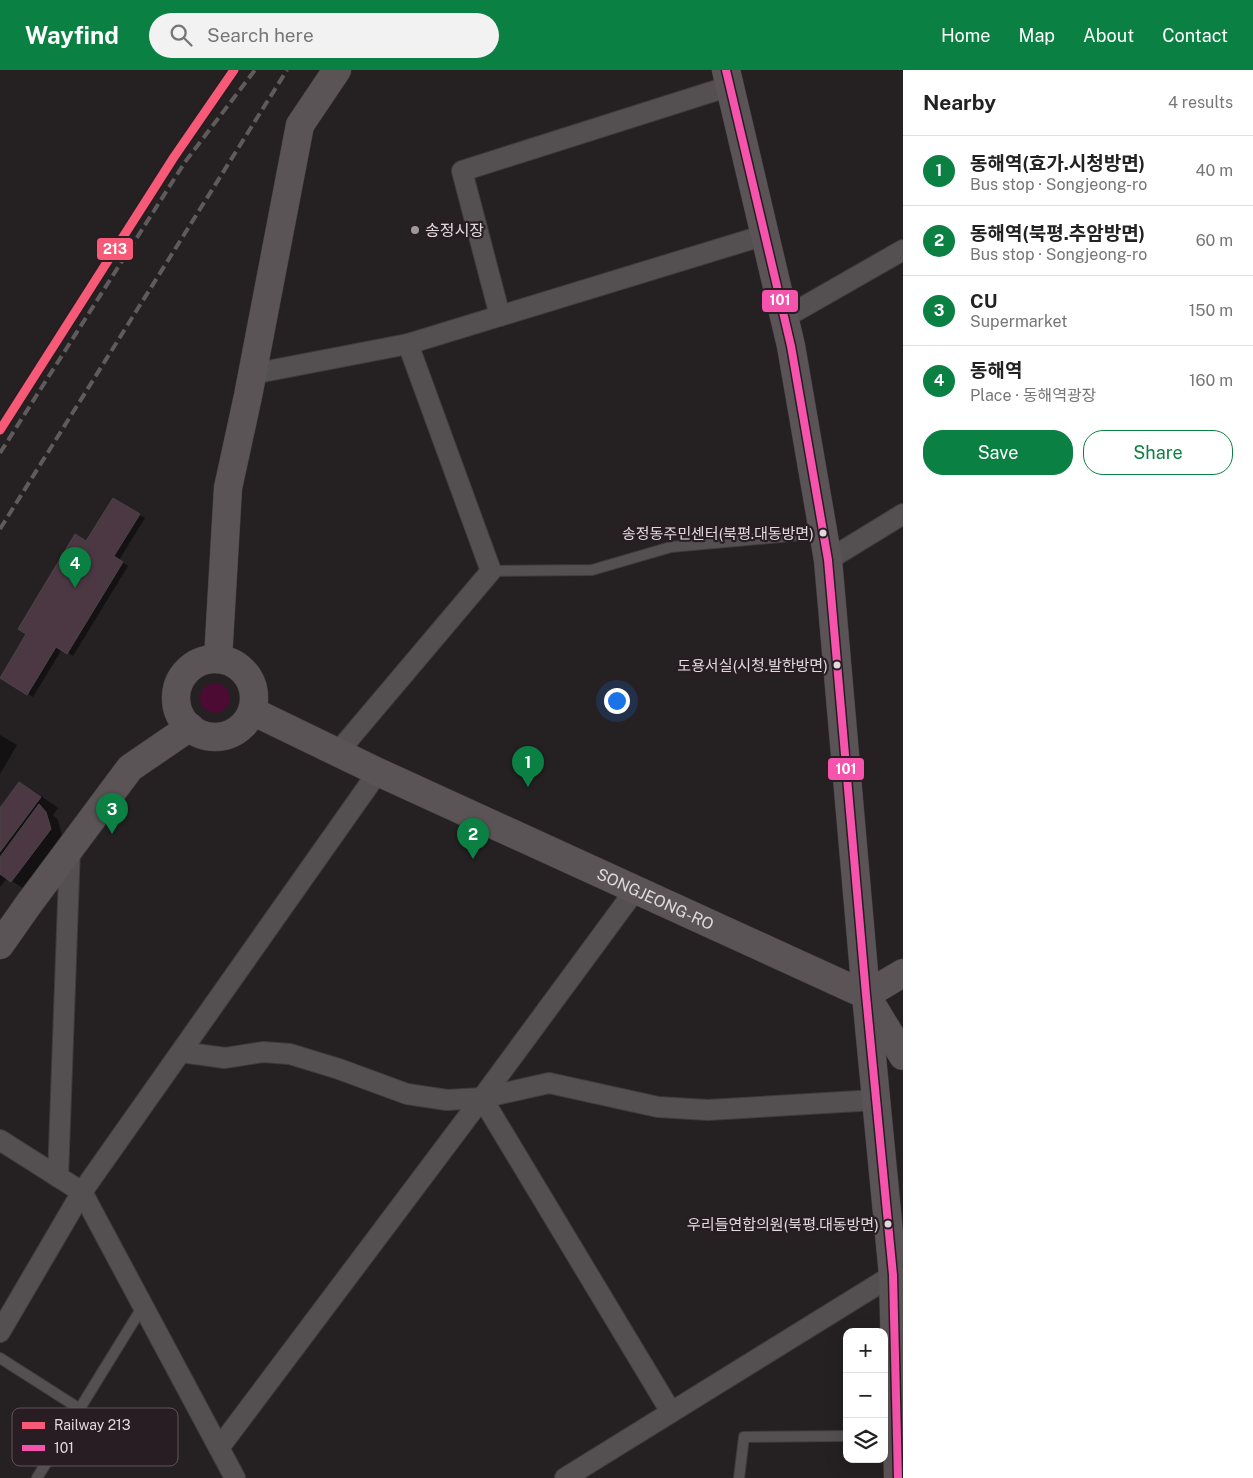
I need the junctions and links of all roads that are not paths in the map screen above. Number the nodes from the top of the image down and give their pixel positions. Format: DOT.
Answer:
graph roads {
  1 [pos="337,70"];
  2 [pos="728,78"];
  3 [pos="765,235"];
  4 [pos="903,250"];
  5 [pos="500,316"];
  6 [pos="784,318"];
  7 [pos="408,344"];
  8 [pos="252,374"];
  9 [pos="903,514"];
  10 [pos="824,533"];
  11 [pos="828,560"];
  12 [pos="491,571"];
  13 [pos="218,658"];
  14 [pos="252,711"];
  15 [pos="190,728"];
  16 [pos="338,752"];
  17 [pos="378,772"];
  18 [pos="70,848"];
  19 [pos="636,889"];
  20 [pos="0,945"];
  21 [pos="903,973"];
  22 [pos="866,995"];
  23 [pos="181,1052"];
  24 [pos="903,1056"];
  25 [pos="482,1098"];
  26 [pos="876,1100"];
  27 [pos="0,1140"];
  28 [pos="58,1177"];
  29 [pos="82,1192"];
  30 [pos="898,1272"];
  31 [pos="143,1306"];
  32 [pos="0,1332"];
  33 [pos="0,1358"];
  34 [pos="77,1408"];
  35 [pos="81,1408"];
  36 [pos="671,1412"];
  37 [pos="891,1435"];
  38 [pos="843,1436"];
  39 [pos="219,1448"];
  40 [pos="45,1466"];
  41 [pos="37,1478"];
  42 [pos="235,1478"];
  43 [pos="565,1478"];
  44 [pos="739,1478"];
  45 [pos="898,1478"];
  1 -- 8 [label="street"];
  2 -- 3 [label="street"];
  2 -- 5 [label="street"];
  3 -- 5 [label="street"];
  3 -- 6 [label="street"];
  4 -- 6 [label="street"];
  5 -- 7 [label="street"];
  6 -- 10 [label="street"];
  7 -- 8 [label="street"];
  7 -- 12 [label="street"];
  8 -- 13 [label="street"];
  9 -- 11 [label="street"];
  10 -- 11 [label="street"];
  10 -- 12 [label="lane"];
  11 -- 22 [label="street"];
  12 -- 16 [label="street"];
  13 -- 14 [label="street"];
  13 -- 15 [label="street"];
  14 -- 15 [label="street"];
  14 -- 16 [label="street, SONGJEONG-RO"];
  15 -- 18 [label="street"];
  16 -- 17 [label="street, SONGJEONG-RO"];
  17 -- 19 [label="street, SONGJEONG-RO"];
  17 -- 23 [label="street"];
  18 -- 20 [label="street"];
  18 -- 28 [label="street"];
  19 -- 22 [label="street, SONGJEONG-RO"];
  19 -- 25 [label="street"];
  21 -- 22 [label="street"];
  22 -- 24 [label="street"];
  22 -- 26 [label="street"];
  23 -- 25 [label="street"];
  23 -- 29 [label="street"];
  25 -- 26 [label="street"];
  25 -- 36 [label="street"];
  25 -- 39 [label="street"];
  26 -- 30 [label="street"];
  27 -- 28 [label="street"];
  28 -- 29 [label="street"];
  29 -- 31 [label="street"];
  29 -- 32 [label="street"];
  30 -- 36 [label="street"];
  30 -- 37 [label="street"];
  31 -- 35 [label="lane"];
  31 -- 39 [label="street"];
  33 -- 34 [label="lane"];
  36 -- 43 [label="street"];
  37 -- 45 [label="street"];
  38 -- 44 [label="lane"];
  39 -- 42 [label="street"];
  40 -- 41 [label="lane"];
}
